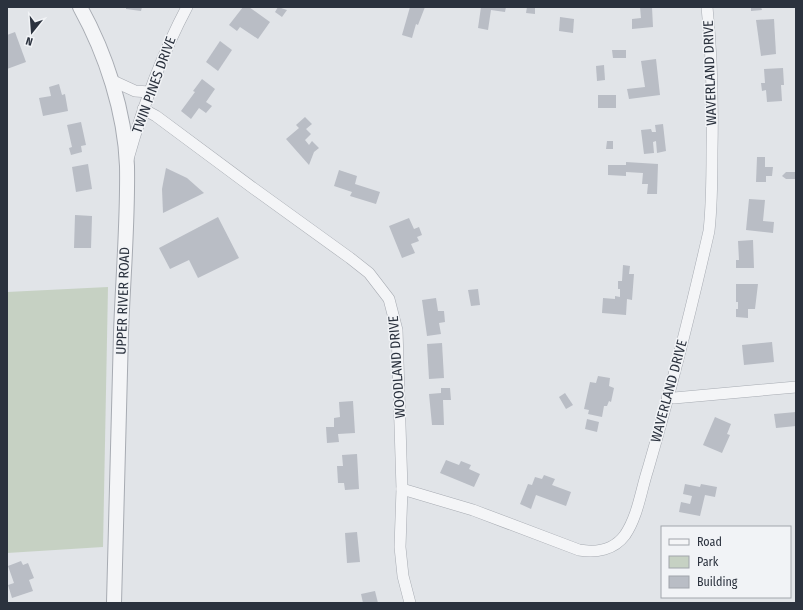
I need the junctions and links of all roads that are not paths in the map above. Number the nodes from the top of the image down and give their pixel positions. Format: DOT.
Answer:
graph roads {
  1 [pos="80,7"];
  2 [pos="187,7"];
  3 [pos="707,7"];
  4 [pos="111,80"];
  5 [pos="149,92"];
  6 [pos="143,109"];
  7 [pos="127,165"];
  8 [pos="796,387"];
  9 [pos="667,396"];
  10 [pos="402,489"];
  11 [pos="114,603"];
  12 [pos="410,603"];
  1 -- 4 [label="street, UPPER RIVER ROAD"];
  2 -- 5 [label="street, TWIN PINES DRIVE"];
  3 -- 9 [label="street, WAVERLAND DRIVE"];
  4 -- 5 [label="street"];
  4 -- 7 [label="street, UPPER RIVER ROAD"];
  5 -- 6 [label="street, TWIN PINES DRIVE"];
  6 -- 7 [label="street, TWIN PINES DRIVE"];
  6 -- 10 [label="street, WOODLAND DRIVE"];
  7 -- 11 [label="street, UPPER RIVER ROAD"];
  8 -- 9 [label="street"];
  9 -- 10 [label="street, WAVERLAND DRIVE"];
  10 -- 12 [label="street, WOODLAND DRIVE"];
}
